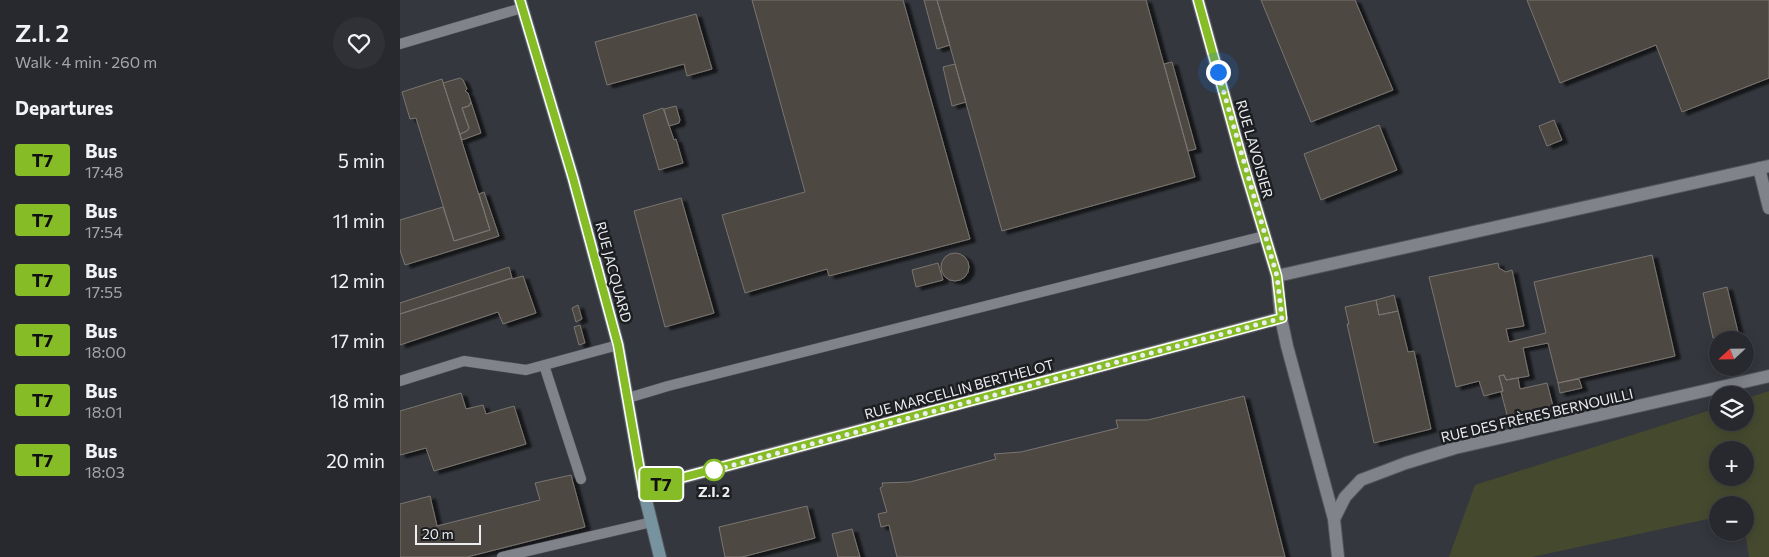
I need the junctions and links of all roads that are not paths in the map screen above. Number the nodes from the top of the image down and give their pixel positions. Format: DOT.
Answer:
graph roads {
  1 [pos="1198,0"];
  2 [pos="521,4"];
  3 [pos="400,44"];
  4 [pos="1764,167"];
  5 [pos="1769,208"];
  6 [pos="1264,236"];
  7 [pos="1277,276"];
  8 [pos="1282,318"];
  9 [pos="618,345"];
  10 [pos="544,366"];
  11 [pos="1769,376"];
  12 [pos="400,381"];
  13 [pos="628,398"];
  14 [pos="581,479"];
  15 [pos="643,488"];
  16 [pos="1334,518"];
  17 [pos="652,522"];
  18 [pos="502,557"];
  19 [pos="660,557"];
  20 [pos="1338,557"];
  1 -- 6 [label="street, RUE LAVOISIER"];
  2 -- 3 [label="lane"];
  2 -- 9 [label="street, RUE JACQUARD"];
  4 -- 5 [label="street"];
  4 -- 7 [label="street"];
  6 -- 7 [label="street, RUE LAVOISIER"];
  6 -- 13 [label="lane"];
  7 -- 8 [label="street"];
  8 -- 15 [label="street, RUE MARCELLIN BERTHELOT"];
  8 -- 16 [label="street"];
  9 -- 10 [label="lane"];
  9 -- 13 [label="street, RUE JACQUARD"];
  10 -- 12 [label="lane"];
  10 -- 14 [label="lane"];
  11 -- 16 [label="street, RUE DES FRÈRES BERNOUILLI"];
  13 -- 15 [label="street, RUE JACQUARD"];
  15 -- 17 [label="street, RUE JACQUARD"];
  16 -- 20 [label="street"];
  17 -- 18 [label="lane"];
  17 -- 19 [label="street, RUE JACQUARD"];
}
